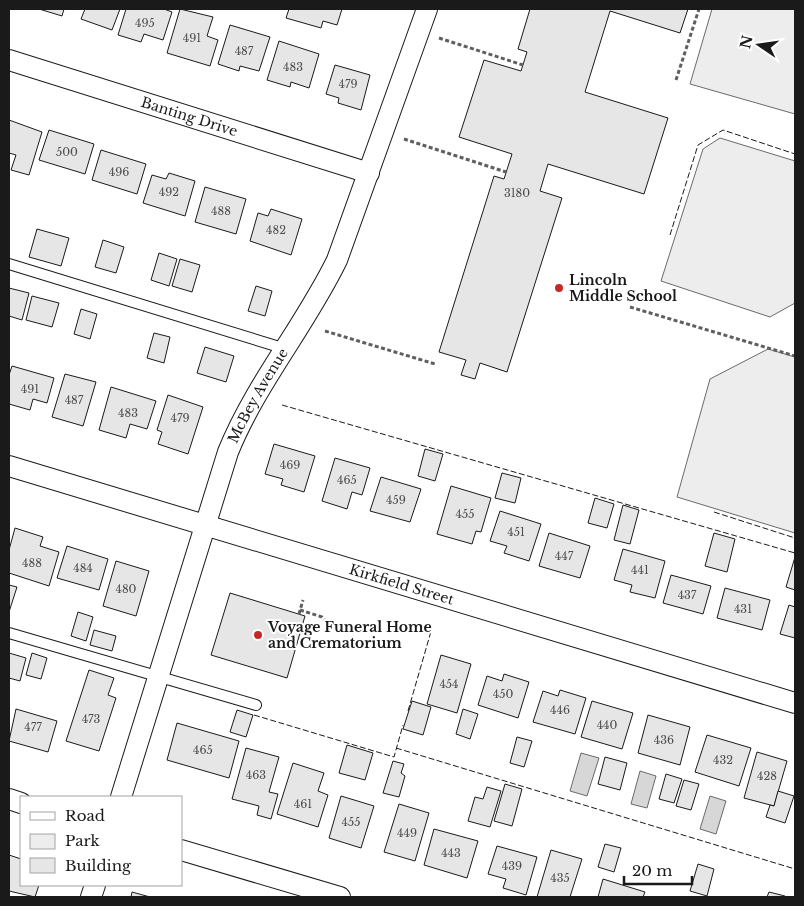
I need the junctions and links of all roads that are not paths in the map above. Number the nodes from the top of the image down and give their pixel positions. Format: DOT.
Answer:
graph roads {
  1 [pos="427,9"];
  2 [pos="9,60"];
  3 [pos="369,173"];
  4 [pos="9,264"];
  5 [pos="286,349"];
  6 [pos="9,466"];
  7 [pos="204,525"];
  8 [pos="9,633"];
  9 [pos="158,678"];
  10 [pos="795,703"];
  11 [pos="256,705"];
  12 [pos="121,796"];
  13 [pos="182,850"];
  14 [pos="340,897"];
  1 -- 3 [label="street, McBey Avenue"];
  2 -- 3 [label="street, Banting Drive"];
  3 -- 5 [label="street, McBey Avenue"];
  4 -- 5 [label="lane"];
  5 -- 7 [label="street, McBey Avenue"];
  6 -- 7 [label="street, Kirkfield Street"];
  7 -- 9 [label="street, McBey Avenue"];
  7 -- 10 [label="street, Kirkfield Street"];
  8 -- 9 [label="lane"];
  9 -- 11 [label="lane"];
  9 -- 12 [label="street, McBey Avenue"];
  13 -- 14 [label="street"];
}
